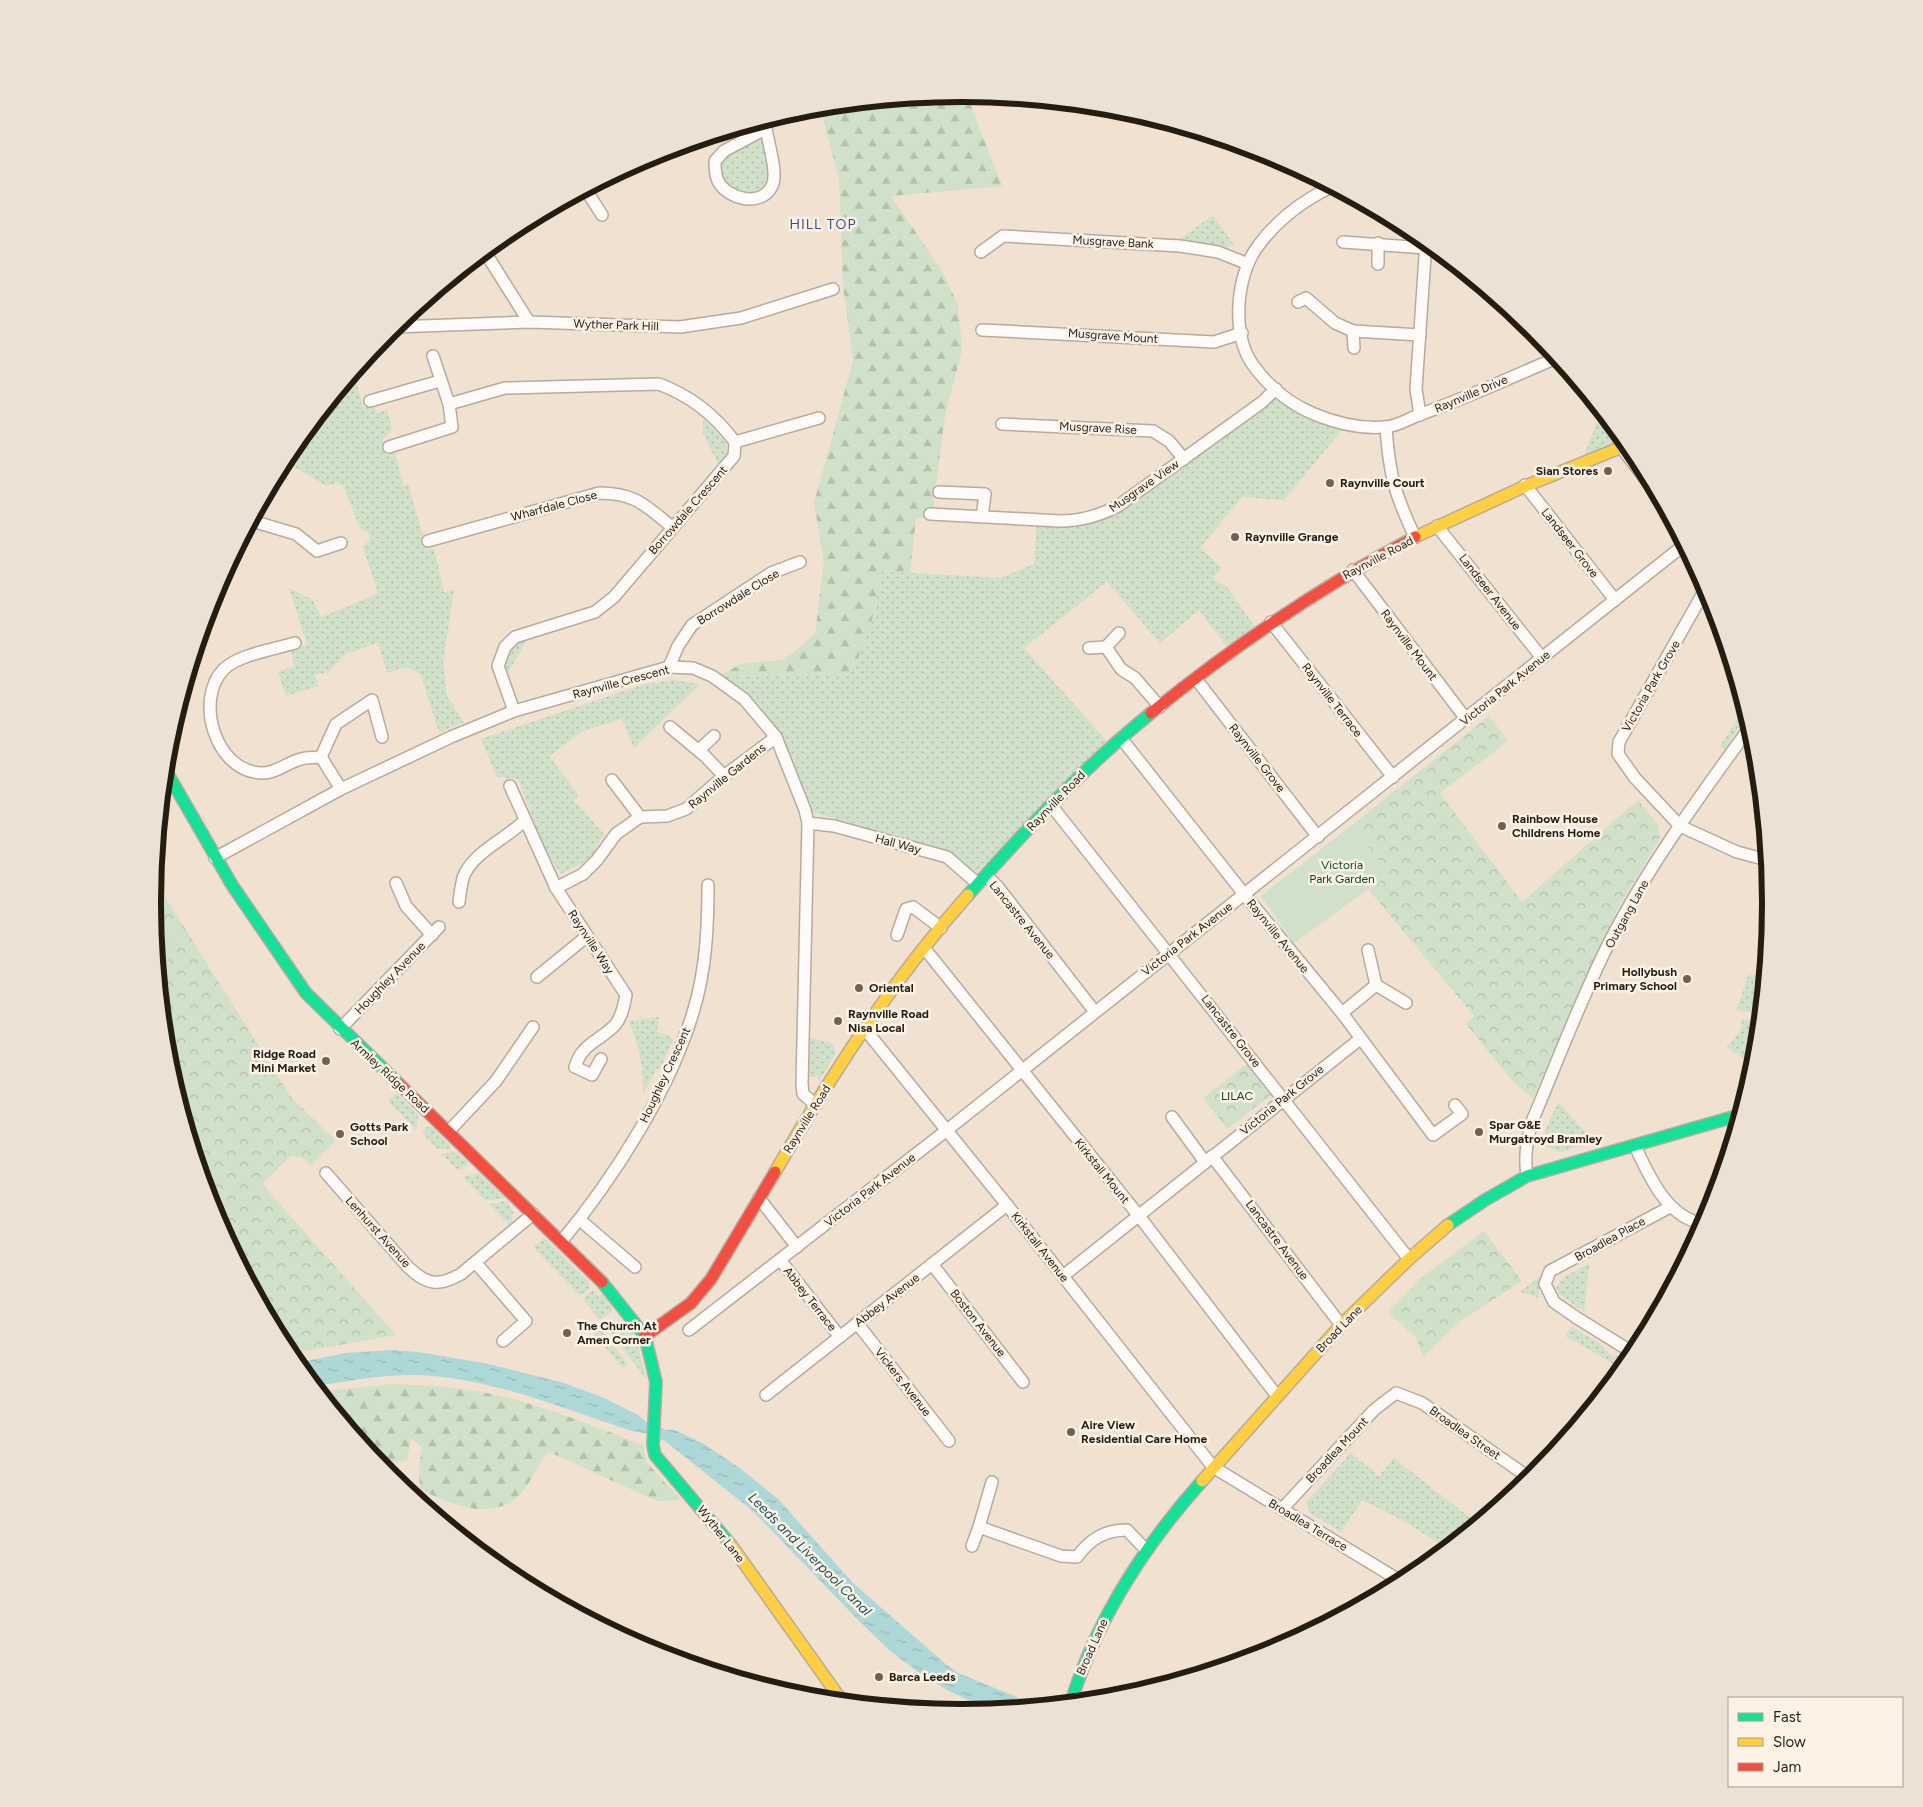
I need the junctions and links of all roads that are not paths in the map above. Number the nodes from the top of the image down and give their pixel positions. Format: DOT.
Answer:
graph roads {
  1 [pos="765,127"];
  2 [pos="759,129"];
  3 [pos="1326,190"];
  4 [pos="589,195"];
  5 [pos="602,215"];
  6 [pos="1343,242"];
  7 [pos="1378,243"];
  8 [pos="1417,245"];
  9 [pos="1426,251"];
  10 [pos="981,252"];
  11 [pos="488,257"];
  12 [pos="1248,264"];
  13 [pos="1378,264"];
  14 [pos="833,288"];
  15 [pos="1298,302"];
  16 [pos="528,322"];
  17 [pos="406,327"];
  18 [pos="982,330"];
  19 [pos="1354,331"];
  20 [pos="1242,333"];
  21 [pos="1420,335"];
  22 [pos="1354,348"];
  23 [pos="433,356"];
  24 [pos="1550,360"];
  25 [pos="440,381"];
  26 [pos="1276,389"];
  27 [pos="370,401"];
  28 [pos="449,404"];
  29 [pos="1420,415"];
  30 [pos="819,418"];
  31 [pos="1002,424"];
  32 [pos="1386,427"];
  33 [pos="735,442"];
  34 [pos="389,446"];
  35 [pos="1620,448"];
  36 [pos="1184,459"];
  37 [pos="1525,486"];
  38 [pos="939,492"];
  39 [pos="930,514"];
  40 [pos="982,517"];
  41 [pos="257,523"];
  42 [pos="1437,526"];
  43 [pos="672,527"];
  44 [pos="1416,537"];
  45 [pos="428,541"];
  46 [pos="341,543"];
  47 [pos="1680,548"];
  48 [pos="800,562"];
  49 [pos="1353,570"];
  50 [pos="1702,596"];
  51 [pos="1614,600"];
  52 [pos="1272,622"];
  53 [pos="1119,633"];
  54 [pos="295,643"];
  55 [pos="1106,647"];
  56 [pos="1089,648"];
  57 [pos="1542,658"];
  58 [pos="669,667"];
  59 [pos="1196,679"];
  60 [pos="1160,708"];
  61 [pos="514,711"];
  62 [pos="1466,719"];
  63 [pos="670,727"];
  64 [pos="1744,735"];
  65 [pos="714,736"];
  66 [pos="382,737"];
  67 [pos="776,737"];
  68 [pos="1121,738"];
  69 [pos="699,750"];
  70 [pos="320,757"];
  71 [pos="724,776"];
  72 [pos="1393,777"];
  73 [pos="170,779"];
  74 [pos="612,780"];
  75 [pos="510,786"];
  76 [pos="341,789"];
  77 [pos="1051,805"];
  78 [pos="640,817"];
  79 [pos="525,820"];
  80 [pos="808,823"];
  81 [pos="1680,826"];
  82 [pos="1318,837"];
  83 [pos="215,858"];
  84 [pos="1761,858"];
  85 [pos="982,880"];
  86 [pos="396,882"];
  87 [pos="708,885"];
  88 [pos="556,888"];
  89 [pos="1244,894"];
  90 [pos="459,902"];
  91 [pos="941,928"];
  92 [pos="897,935"];
  93 [pos="586,937"];
  94 [pos="925,949"];
  95 [pos="1368,950"];
  96 [pos="1170,953"];
  97 [pos="537,978"];
  98 [pos="1376,985"];
  99 [pos="1406,1003"];
  100 [pos="1095,1012"];
  101 [pos="1342,1014"];
  102 [pos="533,1027"];
  103 [pos="864,1028"];
  104 [pos="340,1029"];
  105 [pos="1360,1039"];
  106 [pos="601,1059"];
  107 [pos="1020,1071"];
  108 [pos="1284,1098"];
  109 [pos="816,1105"];
  110 [pos="1455,1106"];
  111 [pos="1172,1117"];
  112 [pos="1733,1117"];
  113 [pos="947,1130"];
  114 [pos="449,1131"];
  115 [pos="1635,1146"];
  116 [pos="1209,1159"];
  117 [pos="326,1173"];
  118 [pos="1527,1176"];
  119 [pos="759,1198"];
  120 [pos="1008,1205"];
  121 [pos="1670,1206"];
  122 [pos="533,1214"];
  123 [pos="1139,1216"];
  124 [pos="580,1220"];
  125 [pos="1697,1221"];
  126 [pos="561,1242"];
  127 [pos="797,1247"];
  128 [pos="1409,1258"];
  129 [pos="780,1261"];
  130 [pos="476,1263"];
  131 [pos="932,1264"];
  132 [pos="634,1267"];
  133 [pos="1063,1276"];
  134 [pos="857,1324"];
  135 [pos="1341,1325"];
  136 [pos="688,1330"];
  137 [pos="645,1336"];
  138 [pos="840,1337"];
  139 [pos="503,1341"];
  140 [pos="1628,1350"];
  141 [pos="650,1353"];
  142 [pos="1023,1382"];
  143 [pos="1396,1393"];
  144 [pos="766,1394"];
  145 [pos="1277,1396"];
  146 [pos="949,1441"];
  147 [pos="1214,1467"];
  148 [pos="1524,1474"];
  149 [pos="992,1482"];
  150 [pos="1282,1509"];
  151 [pos="979,1527"];
  152 [pos="972,1546"];
  153 [pos="1146,1550"];
  154 [pos="1395,1577"];
  155 [pos="837,1695"];
  156 [pos="1073,1697"];
  1 -- 2 [label="street"];
  3 -- 12 [label="street"];
  4 -- 5 [label="street"];
  6 -- 7 [label="street"];
  7 -- 8 [label="street"];
  7 -- 13 [label="street"];
  9 -- 21 [label="street"];
  10 -- 12 [label="street, Musgrave Bank"];
  11 -- 16 [label="street"];
  12 -- 20 [label="street"];
  14 -- 16 [label="street, Wyther Park Hill"];
  15 -- 19 [label="street"];
  16 -- 17 [label="street, Wyther Park Hill"];
  18 -- 20 [label="street, Musgrave Mount"];
  19 -- 21 [label="street"];
  19 -- 22 [label="street"];
  20 -- 26 [label="street"];
  21 -- 29 [label="street"];
  23 -- 25 [label="street"];
  24 -- 29 [label="street, Raynville Drive"];
  25 -- 27 [label="street"];
  25 -- 28 [label="street"];
  26 -- 32 [label="street"];
  26 -- 36 [label="street, Musgrave View"];
  28 -- 33 [label="street"];
  28 -- 34 [label="street"];
  29 -- 32 [label="street, Raynville Drive"];
  30 -- 33 [label="street"];
  31 -- 36 [label="street, Musgrave Rise"];
  32 -- 44 [label="street"];
  33 -- 43 [label="street, Borrowdale Crescent"];
  35 -- 37 [label="street, Raynville Road"];
  36 -- 40 [label="street, Musgrave View"];
  37 -- 42 [label="street, Raynville Road"];
  37 -- 51 [label="street, Landseer Grove"];
  38 -- 40 [label="street"];
  39 -- 40 [label="street, Musgrave View"];
  41 -- 46 [label="street"];
  42 -- 44 [label="street, Raynville Road"];
  42 -- 57 [label="street, Landseer Avenue"];
  43 -- 45 [label="street, Wharfdale Close"];
  43 -- 61 [label="street, Borrowdale Crescent"];
  44 -- 49 [label="street, Raynville Road"];
  47 -- 51 [label="street, Victoria Park Avenue"];
  48 -- 58 [label="street, Borrowdale Close"];
  49 -- 52 [label="street, Raynville Road"];
  49 -- 62 [label="street, Raynville Mount"];
  50 -- 81 [label="street, Victoria Park Grove"];
  51 -- 57 [label="street, Victoria Park Avenue"];
  52 -- 59 [label="street, Raynville Road"];
  52 -- 72 [label="street, Raynville Terrace"];
  53 -- 55 [label="street"];
  54 -- 70 [label="street"];
  55 -- 56 [label="street"];
  55 -- 60 [label="street"];
  57 -- 62 [label="street, Victoria Park Avenue"];
  58 -- 61 [label="street, Raynville Crescent"];
  58 -- 67 [label="street, Raynville Crescent"];
  59 -- 60 [label="street, Raynville Road"];
  59 -- 82 [label="street, Raynville Grove"];
  60 -- 68 [label="street, Raynville Road"];
  61 -- 76 [label="street, Raynville Crescent"];
  62 -- 72 [label="street, Victoria Park Avenue"];
  63 -- 69 [label="street"];
  64 -- 81 [label="street, Outgang Lane"];
  65 -- 69 [label="street"];
  66 -- 70 [label="street"];
  67 -- 71 [label="street, Raynville Gardens"];
  67 -- 80 [label="street, Raynville Crescent"];
  68 -- 77 [label="street, Raynville Road"];
  68 -- 89 [label="street, Raynville Avenue"];
  69 -- 71 [label="street"];
  70 -- 76 [label="street"];
  71 -- 78 [label="street, Raynville Gardens"];
  72 -- 82 [label="street, Victoria Park Avenue"];
  73 -- 83 [label="street, Armley Ridge Road"];
  74 -- 78 [label="street"];
  75 -- 79 [label="street, Raynville Way"];
  76 -- 83 [label="street, Raynville Crescent"];
  77 -- 85 [label="street, Raynville Road"];
  77 -- 96 [label="street, Lancastre Grove"];
  78 -- 88 [label="street"];
  79 -- 88 [label="street, Raynville Way"];
  79 -- 90 [label="street"];
  80 -- 85 [label="street, Hall Way"];
  80 -- 109 [label="street, Raynville Crescent"];
  81 -- 84 [label="street"];
  81 -- 118 [label="street, Outgang Lane"];
  82 -- 89 [label="street, Victoria Park Avenue"];
  83 -- 104 [label="street, Armley Ridge Road"];
  85 -- 91 [label="street, Raynville Road"];
  85 -- 100 [label="street, Lancastre Avenue"];
  86 -- 104 [label="street, Houghley Avenue"];
  87 -- 124 [label="street, Houghley Crescent"];
  88 -- 93 [label="street, Raynville Way"];
  89 -- 96 [label="street, Victoria Park Avenue"];
  89 -- 101 [label="street, Raynville Avenue"];
  91 -- 92 [label="street"];
  91 -- 94 [label="street, Raynville Road"];
  93 -- 97 [label="street"];
  93 -- 106 [label="street, Raynville Way"];
  94 -- 103 [label="street, Raynville Road"];
  94 -- 107 [label="street, Kirkstall Mount"];
  95 -- 98 [label="street"];
  96 -- 100 [label="street, Victoria Park Avenue"];
  96 -- 108 [label="street, Lancastre Grove"];
  98 -- 99 [label="street"];
  98 -- 101 [label="street"];
  100 -- 107 [label="street, Victoria Park Avenue"];
  101 -- 105 [label="street, Raynville Avenue"];
  102 -- 114 [label="street"];
  103 -- 109 [label="street, Raynville Road"];
  103 -- 113 [label="street, Kirkstall Avenue"];
  104 -- 114 [label="street, Armley Ridge Road"];
  105 -- 108 [label="street, Victoria Park Grove"];
  105 -- 110 [label="street, Raynville Avenue"];
  107 -- 113 [label="street, Victoria Park Avenue"];
  107 -- 123 [label="street, Kirkstall Mount"];
  108 -- 116 [label="street, Victoria Park Grove"];
  108 -- 128 [label="street, Lancastre Grove"];
  109 -- 119 [label="street, Raynville Road"];
  111 -- 116 [label="street"];
  112 -- 115 [label="street, Broad Lane"];
  113 -- 120 [label="street, Kirkstall Avenue"];
  113 -- 127 [label="street, Victoria Park Avenue"];
  114 -- 122 [label="street, Armley Ridge Road"];
  115 -- 118 [label="street, Broad Lane"];
  115 -- 121 [label="street"];
  116 -- 123 [label="street, Victoria Park Grove"];
  116 -- 135 [label="street, Lancastre Avenue"];
  117 -- 130 [label="street, Lenhurst Avenue"];
  118 -- 128 [label="street, Broad Lane"];
  119 -- 127 [label="street"];
  119 -- 137 [label="street, Raynville Road"];
  120 -- 131 [label="street, Abbey Avenue"];
  120 -- 133 [label="street, Kirkstall Avenue"];
  121 -- 125 [label="street"];
  121 -- 140 [label="street, Broadlea Place"];
  122 -- 126 [label="street, Armley Ridge Road"];
  122 -- 130 [label="street, Lenhurst Avenue"];
  123 -- 133 [label="street, Victoria Park Grove"];
  123 -- 145 [label="street, Kirkstall Mount"];
  124 -- 126 [label="street, Houghley Crescent"];
  124 -- 132 [label="street"];
  126 -- 137 [label="street, Armley Ridge Road"];
  127 -- 129 [label="street, Victoria Park Avenue"];
  128 -- 135 [label="street, Broad Lane"];
  129 -- 136 [label="street, Victoria Park Avenue"];
  129 -- 138 [label="street, Abbey Terrace"];
  130 -- 139 [label="street"];
  131 -- 134 [label="street, Abbey Avenue"];
  131 -- 142 [label="street, Boston Avenue"];
  133 -- 147 [label="street, Kirkstall Avenue"];
  134 -- 138 [label="street, Abbey Avenue"];
  134 -- 146 [label="street, Vickers Avenue"];
  135 -- 145 [label="street, Broad Lane"];
  137 -- 141 [label="street, Armley Ridge Road"];
  138 -- 144 [label="street, Abbey Avenue"];
  141 -- 155 [label="street, Wyther Lane"];
  143 -- 148 [label="street, Broadlea Street"];
  143 -- 150 [label="street, Broadlea Mount"];
  145 -- 147 [label="street, Broad Lane"];
  147 -- 150 [label="street, Broadlea Terrace"];
  147 -- 153 [label="street, Broad Lane"];
  149 -- 151 [label="street"];
  150 -- 154 [label="street, Broadlea Terrace"];
  151 -- 152 [label="street"];
  151 -- 153 [label="street"];
  153 -- 156 [label="street, Broad Lane"];
}
